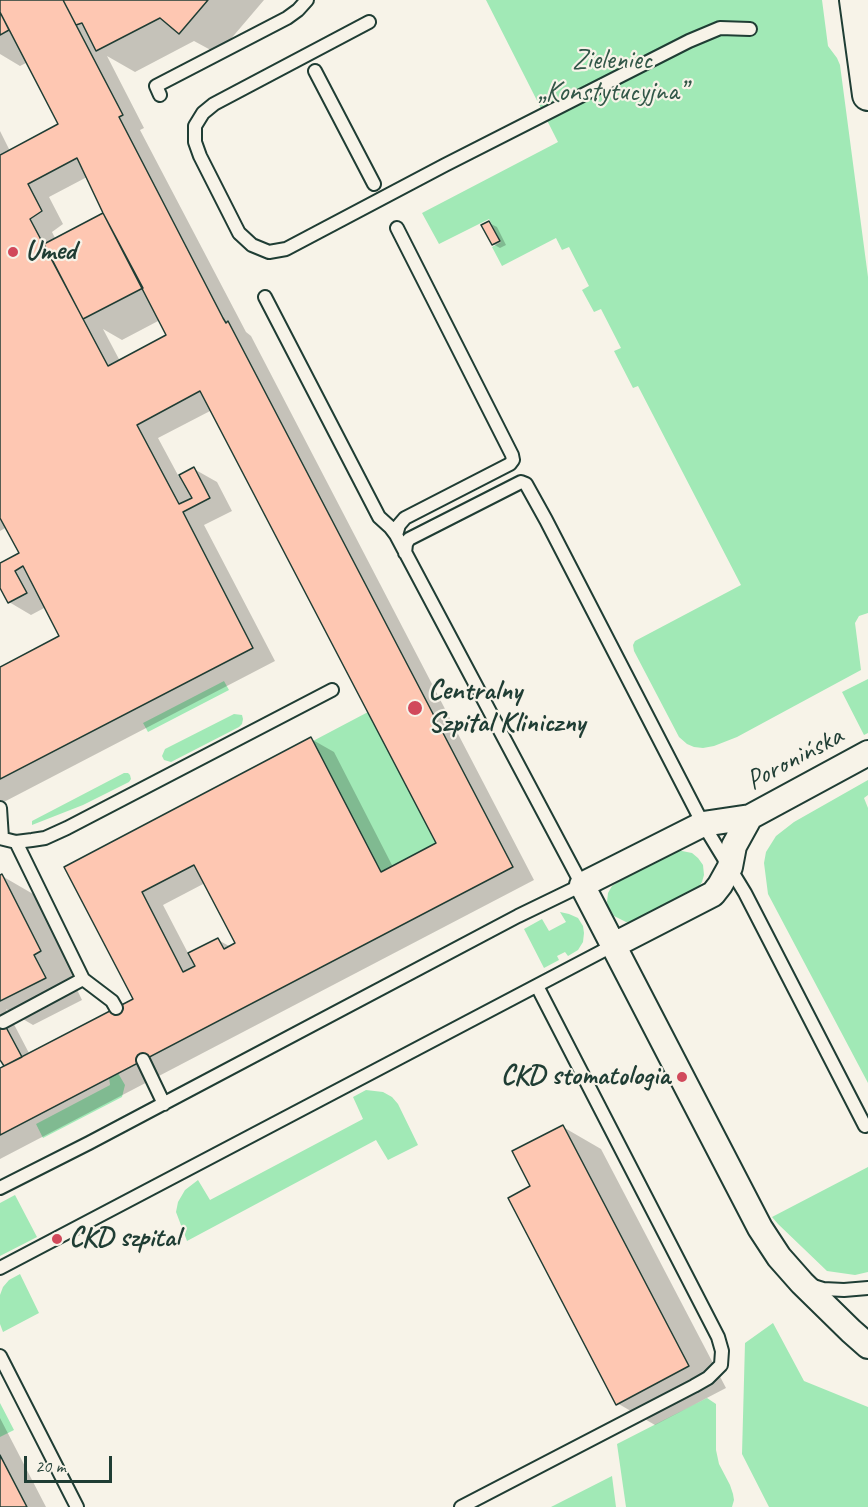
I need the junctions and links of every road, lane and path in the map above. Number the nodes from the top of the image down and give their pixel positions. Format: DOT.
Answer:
graph roads {
  1 [pos="307,0"];
  2 [pos="855,0"];
  3 [pos="369,22"];
  4 [pos="750,29"];
  5 [pos="317,75"];
  6 [pos="160,95"];
  7 [pos="868,95"];
  8 [pos="374,184"];
  9 [pos="397,228"];
  10 [pos="265,297"];
  11 [pos="396,535"];
  12 [pos="405,553"];
  13 [pos="332,690"];
  14 [pos="868,753"];
  15 [pos="0,808"];
  16 [pos="750,817"];
  17 [pos="703,824"];
  18 [pos="1,838"];
  19 [pos="16,842"];
  20 [pos="730,867"];
  21 [pos="582,885"];
  22 [pos="614,945"];
  23 [pos="83,979"];
  24 [pos="537,986"];
  25 [pos="116,1008"];
  26 [pos="3,1022"];
  27 [pos="142,1060"];
  28 [pos="164,1104"];
  29 [pos="865,1126"];
  30 [pos="0,1188"];
  31 [pos="0,1268"];
  32 [pos="802,1283"];
  33 [pos="868,1288"];
  34 [pos="859,1338"];
  35 [pos="0,1356"];
  36 [pos="77,1507"];
  37 [pos="461,1507"];
  1 -- 6 [label="lane"];
  2 -- 7 [label="street"];
  3 -- 4 [label="lane"];
  5 -- 8 [label="lane"];
  9 -- 11 [label="lane"];
  10 -- 11 [label="lane"];
  11 -- 12 [label="lane"];
  12 -- 17 [label="lane"];
  12 -- 21 [label="lane"];
  13 -- 19 [label="lane"];
  14 -- 16 [label="street, Poronińska"];
  15 -- 18 [label="lane"];
  16 -- 17 [label="street"];
  16 -- 20 [label="street"];
  17 -- 20 [label="lane"];
  17 -- 21 [label="street"];
  18 -- 19 [label="lane"];
  19 -- 23 [label="lane"];
  20 -- 22 [label="street"];
  20 -- 29 [label="lane"];
  21 -- 22 [label="street"];
  21 -- 28 [label="lane"];
  22 -- 24 [label="lane"];
  22 -- 32 [label="street"];
  23 -- 25 [label="lane"];
  23 -- 26 [label="lane"];
  24 -- 31 [label="lane"];
  24 -- 37 [label="lane"];
  27 -- 28 [label="lane"];
  28 -- 30 [label="lane"];
  32 -- 33 [label="lane"];
  32 -- 34 [label="street"];
  35 -- 36 [label="lane"];
}
